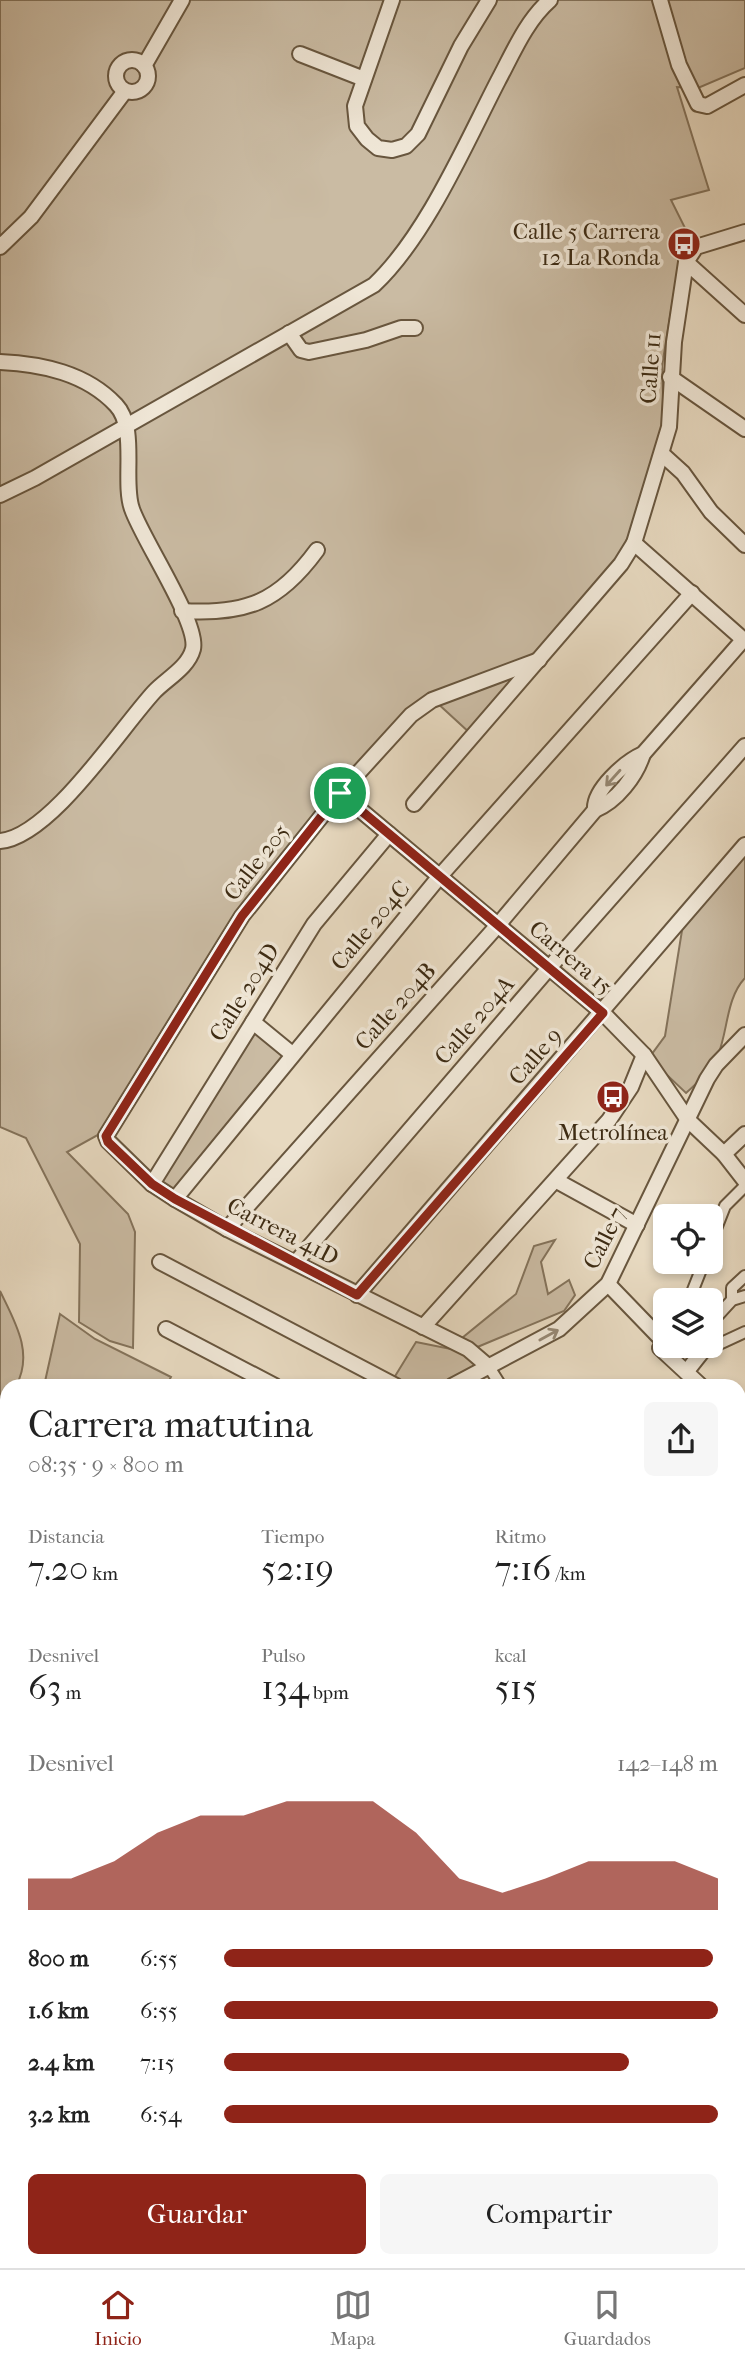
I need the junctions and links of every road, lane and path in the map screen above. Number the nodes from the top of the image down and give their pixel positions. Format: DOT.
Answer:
graph roads {
  1 [pos="182,0"];
  2 [pos="392,0"];
  3 [pos="489,0"];
  4 [pos="550,0"];
  5 [pos="660,0"];
  6 [pos="300,54"];
  7 [pos="144,66"];
  8 [pos="364,79"];
  9 [pos="745,85"];
  10 [pos="125,91"];
  11 [pos="745,232"];
  12 [pos="0,247"];
  13 [pos="686,262"];
  14 [pos="745,315"];
  15 [pos="415,328"];
  16 [pos="289,333"];
  17 [pos="0,362"];
  18 [pos="670,377"];
  19 [pos="125,424"];
  20 [pos="745,429"];
  21 [pos="662,454"];
  22 [pos="0,495"];
  23 [pos="743,542"];
  24 [pos="634,543"];
  25 [pos="317,550"];
  26 [pos="692,593"];
  27 [pos="182,611"];
  28 [pos="744,640"];
  29 [pos="539,660"];
  30 [pos="745,746"];
  31 [pos="340,793"];
  32 [pos="414,804"];
  33 [pos="389,834"];
  34 [pos="0,841"];
  35 [pos="745,845"];
  36 [pos="440,876"];
  37 [pos="498,925"];
  38 [pos="549,968"];
  39 [pos="603,1013"];
  40 [pos="253,1022"];
  41 [pos="745,1035"];
  42 [pos="292,1054"];
  43 [pos="645,1055"];
  44 [pos="688,1120"];
  45 [pos="745,1134"];
  46 [pos="106,1136"];
  47 [pos="724,1154"];
  48 [pos="557,1181"];
  49 [pos="152,1184"];
  50 [pos="745,1184"];
  51 [pos="175,1199"];
  52 [pos="723,1211"];
  53 [pos="637,1225"];
  54 [pos="227,1229"];
  55 [pos="160,1262"];
  56 [pos="296,1262"];
  57 [pos="745,1276"];
  58 [pos="608,1284"];
  59 [pos="357,1295"];
  60 [pos="745,1296"];
  61 [pos="732,1300"];
  62 [pos="441,1307"];
  63 [pos="723,1310"];
  64 [pos="423,1327"];
  65 [pos="166,1329"];
  66 [pos="653,1330"];
  67 [pos="745,1332"];
  68 [pos="442,1337"];
  69 [pos="723,1340"];
  70 [pos="672,1358"];
  71 [pos="695,1358"];
  72 [pos="489,1367"];
  73 [pos="687,1371"];
  74 [pos="262,1379"];
  75 [pos="376,1379"];
  76 [pos="466,1379"];
  77 [pos="497,1379"];
  78 [pos="694,1379"];
  1 -- 7 [label="street"];
  2 -- 8 [label="street"];
  3 -- 8 [label="street"];
  4 -- 16 [label="street"];
  5 -- 9 [label="street"];
  6 -- 8 [label="street"];
  7 -- 10 [label="street"];
  7 -- 10 [label="street"];
  10 -- 12 [label="street"];
  11 -- 13 [label="street"];
  13 -- 14 [label="street"];
  13 -- 18 [label="street, Calle 11"];
  15 -- 16 [label="street"];
  16 -- 19 [label="street"];
  17 -- 19 [label="street"];
  18 -- 20 [label="street"];
  18 -- 21 [label="street, Calle 11"];
  19 -- 22 [label="street"];
  19 -- 27 [label="street"];
  21 -- 23 [label="street"];
  21 -- 24 [label="street, Calle 11"];
  24 -- 26 [label="street"];
  24 -- 29 [label="street"];
  25 -- 27 [label="street"];
  26 -- 28 [label="street"];
  26 -- 36 [label="street, Calle 204C"];
  27 -- 34 [label="street"];
  28 -- 37 [label="street, Calle 204B"];
  29 -- 31 [label="street, Calle 205"];
  29 -- 32 [label="street"];
  30 -- 38 [label="street, Calle 204A"];
  31 -- 33 [label="street, Carrera 15"];
  31 -- 46 [label="street, Calle 205"];
  33 -- 36 [label="street, Carrera 15"];
  33 -- 40 [label="street, Calle 204D"];
  35 -- 39 [label="street, Calle 9"];
  36 -- 37 [label="street, Carrera 15"];
  36 -- 42 [label="street, Calle 204C"];
  37 -- 38 [label="street, Carrera 15"];
  37 -- 54 [label="street, Calle 204B"];
  38 -- 39 [label="street, Carrera 15"];
  38 -- 56 [label="street, Calle 204A"];
  39 -- 43 [label="street, Carrera 15"];
  39 -- 59 [label="street, Calle 9"];
  40 -- 42 [label="street"];
  40 -- 49 [label="street, Calle 204D"];
  41 -- 44 [label="street, Calle 7"];
  42 -- 51 [label="street, Calle 204C"];
  43 -- 44 [label="street, Carrera 15"];
  43 -- 48 [label="street"];
  44 -- 47 [label="street, Carrera 15"];
  44 -- 53 [label="street, Calle 7"];
  45 -- 47 [label="street"];
  46 -- 49 [label="street, Carrera 41D"];
  47 -- 50 [label="street, Carrera 15"];
  48 -- 53 [label="street"];
  48 -- 62 [label="street"];
  49 -- 51 [label="street, Carrera 41D"];
  50 -- 52 [label="street"];
  51 -- 54 [label="street, Carrera 41D"];
  53 -- 58 [label="street, Calle 7"];
  54 -- 56 [label="street, Carrera 41D"];
  55 -- 75 [label="street"];
  56 -- 59 [label="street, Carrera 41D"];
  57 -- 61 [label="street"];
  58 -- 66 [label="street"];
  72 -- 58 [label="street, Calle 7, one-way"];
  59 -- 64 [label="street, Carrera 41D"];
  60 -- 61 [label="street"];
  61 -- 63 [label="street"];
  62 -- 64 [label="street"];
  62 -- 68 [label="street"];
  64 -- 68 [label="street, Carrera 41D"];
  65 -- 74 [label="street"];
  67 -- 69 [label="street"];
  68 -- 72 [label="street, Carrera 41D"];
  70 -- 73 [label="street"];
  71 -- 73 [label="street"];
  72 -- 76 [label="street, Calle 7"];
  72 -- 77 [label="street"];
  73 -- 78 [label="street"];
}
